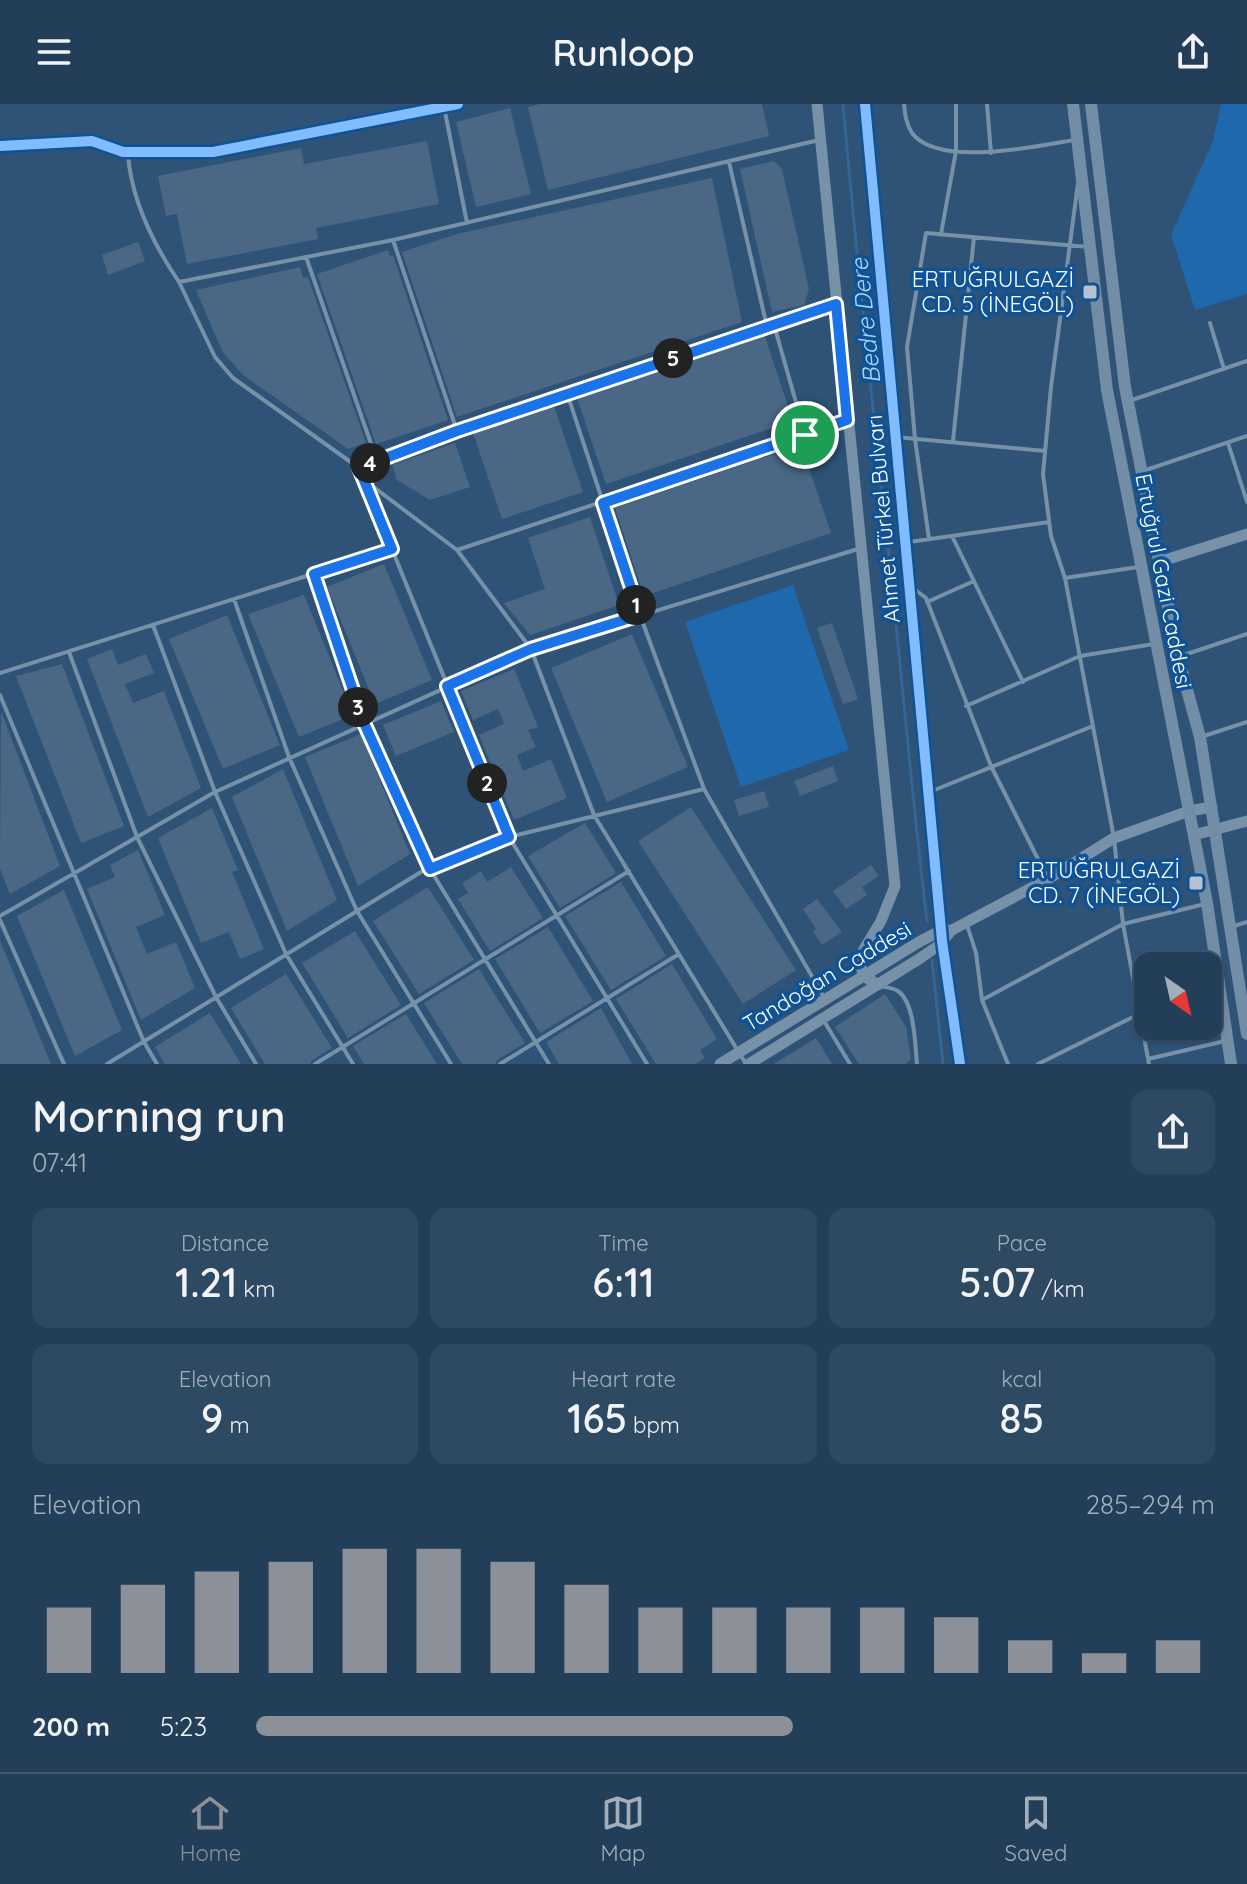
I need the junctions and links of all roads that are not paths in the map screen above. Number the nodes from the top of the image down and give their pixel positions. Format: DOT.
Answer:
graph roads {
  1 [pos="458,104"];
  2 [pos="817,104"];
  3 [pos="865,104"];
  4 [pos="904,104"];
  5 [pos="956,104"];
  6 [pos="987,104"];
  7 [pos="1073,104"];
  8 [pos="1091,104"];
  9 [pos="437,107"];
  10 [pos="1076,139"];
  11 [pos="821,140"];
  12 [pos="0,146"];
  13 [pos="956,151"];
  14 [pos="127,152"];
  15 [pos="991,153"];
  16 [pos="729,162"];
  17 [pos="1079,164"];
  18 [pos="467,223"];
  19 [pos="941,234"];
  20 [pos="974,237"];
  21 [pos="393,240"];
  22 [pos="1071,245"];
  23 [pos="1089,247"];
  24 [pos="306,257"];
  25 [pos="179,282"];
  26 [pos="836,304"];
  27 [pos="1210,323"];
  28 [pos="774,325"];
  29 [pos="767,327"];
  30 [pos="1247,361"];
  31 [pos="1224,369"];
  32 [pos="567,393"];
  33 [pos="1128,401"];
  34 [pos="847,420"];
  35 [pos="457,431"];
  36 [pos="805,435"];
  37 [pos="1247,436"];
  38 [pos="896,437"];
  39 [pos="915,439"];
  40 [pos="953,441"];
  41 [pos="1228,442"];
  42 [pos="1045,451"];
  43 [pos="377,461"];
  44 [pos="359,468"];
  45 [pos="1140,472"];
  46 [pos="364,480"];
  47 [pos="1247,502"];
  48 [pos="603,503"];
  49 [pos="1049,522"];
  50 [pos="1247,534"];
  51 [pos="952,536"];
  52 [pos="929,539"];
  53 [pos="906,543"];
  54 [pos="392,549"];
  55 [pos="860,549"];
  56 [pos="457,550"];
  57 [pos="1159,562"];
  58 [pos="1141,567"];
  59 [pos="314,574"];
  60 [pos="1065,578"];
  61 [pos="974,581"];
  62 [pos="910,586"];
  63 [pos="234,599"];
  64 [pos="927,602"];
  65 [pos="640,615"];
  66 [pos="153,625"];
  67 [pos="1247,634"];
  68 [pos="1156,643"];
  69 [pos="531,649"];
  70 [pos="69,652"];
  71 [pos="1080,656"];
  72 [pos="1178,657"];
  73 [pos="0,673"];
  74 [pos="1023,682"];
  75 [pos="447,686"];
  76 [pos="0,695"];
  77 [pos="966,706"];
  78 [pos="1247,722"];
  79 [pos="364,723"];
  80 [pos="1093,726"];
  81 [pos="1200,737"];
  82 [pos="289,757"];
  83 [pos="991,766"];
  84 [pos="704,789"];
  85 [pos="215,792"];
  86 [pos="929,793"];
  87 [pos="1212,807"];
  88 [pos="1189,811"];
  89 [pos="594,815"];
  90 [pos="1247,821"];
  91 [pos="1216,831"];
  92 [pos="1194,835"];
  93 [pos="137,837"];
  94 [pos="509,837"];
  95 [pos="1114,838"];
  96 [pos="430,869"];
  97 [pos="629,871"];
  98 [pos="72,874"];
  99 [pos="1048,879"];
  100 [pos="1207,903"];
  101 [pos="357,911"];
  102 [pos="557,915"];
  103 [pos="0,918"];
  104 [pos="1247,922"];
  105 [pos="966,923"];
  106 [pos="1123,924"];
  107 [pos="1229,928"];
  108 [pos="945,934"];
  109 [pos="286,954"];
  110 [pos="679,954"];
  111 [pos="485,959"];
  112 [pos="864,976"];
  113 [pos="878,985"];
  114 [pos="1134,986"];
  115 [pos="216,997"];
  116 [pos="607,998"];
  117 [pos="826,999"];
  118 [pos="982,1000"];
  119 [pos="1244,1002"];
  120 [pos="414,1003"];
  121 [pos="1134,1016"];
  122 [pos="823,1018"];
  123 [pos="1247,1034"];
  124 [pos="1144,1040"];
  125 [pos="1228,1040"];
  126 [pos="144,1042"];
  127 [pos="535,1042"];
  128 [pos="343,1047"];
  129 [pos="739,1052"];
  130 [pos="1148,1062"];
  131 [pos="64,1064"];
  132 [pos="107,1064"];
  133 [pos="157,1064"];
  134 [pos="256,1064"];
  135 [pos="315,1064"];
  136 [pos="353,1064"];
  137 [pos="451,1064"];
  138 [pos="500,1064"];
  139 [pos="549,1064"];
  140 [pos="647,1064"];
  141 [pos="720,1064"];
  142 [pos="748,1064"];
  143 [pos="850,1064"];
  144 [pos="917,1064"];
  145 [pos="960,1064"];
  146 [pos="1008,1064"];
  147 [pos="1038,1064"];
  148 [pos="1231,1064"];
  1 -- 9 [label="street"];
  2 -- 11 [label="street, Ahmet Türkel Bulvarı"];
  3 -- 38 [label="street, Ahmet Türkel Bulvarı"];
  4 -- 13 [label="lane"];
  5 -- 13 [label="lane"];
  6 -- 15 [label="lane"];
  7 -- 10 [label="main road, Ertuğrul Gazi Caddesi"];
  8 -- 33 [label="main road, Ertuğrul Gazi Caddesi"];
  9 -- 14 [label="street"];
  9 -- 18 [label="lane"];
  10 -- 15 [label="lane"];
  10 -- 17 [label="main road, Ertuğrul Gazi Caddesi"];
  11 -- 16 [label="lane"];
  11 -- 26 [label="street, Ahmet Türkel Bulvarı"];
  12 -- 14 [label="street"];
  13 -- 15 [label="lane"];
  13 -- 19 [label="lane"];
  14 -- 25 [label="lane"];
  16 -- 18 [label="lane"];
  16 -- 29 [label="lane"];
  17 -- 22 [label="lane"];
  17 -- 23 [label="main road, Ertuğrul Gazi Caddesi"];
  18 -- 21 [label="lane"];
  19 -- 20 [label="lane"];
  19 -- 39 [label="lane"];
  20 -- 22 [label="lane"];
  20 -- 40 [label="lane"];
  21 -- 24 [label="lane"];
  21 -- 35 [label="lane"];
  22 -- 23 [label="lane"];
  22 -- 42 [label="lane"];
  23 -- 58 [label="main road, Ertuğrul Gazi Caddesi"];
  24 -- 25 [label="lane"];
  24 -- 43 [label="lane"];
  25 -- 44 [label="lane"];
  26 -- 28 [label="lane"];
  26 -- 34 [label="street, Ahmet Türkel Bulvarı"];
  27 -- 31 [label="lane"];
  28 -- 29 [label="lane"];
  28 -- 36 [label="lane"];
  29 -- 32 [label="lane"];
  30 -- 31 [label="lane"];
  31 -- 33 [label="lane"];
  32 -- 35 [label="lane"];
  32 -- 48 [label="lane"];
  33 -- 45 [label="main road, Ertuğrul Gazi Caddesi"];
  34 -- 36 [label="lane"];
  34 -- 55 [label="street, Ahmet Türkel Bulvarı"];
  35 -- 43 [label="lane"];
  36 -- 48 [label="lane"];
  37 -- 41 [label="lane"];
  38 -- 39 [label="lane"];
  38 -- 53 [label="street, Ahmet Türkel Bulvarı"];
  39 -- 40 [label="lane"];
  39 -- 52 [label="lane"];
  40 -- 42 [label="lane"];
  41 -- 45 [label="lane"];
  41 -- 47 [label="lane"];
  42 -- 49 [label="lane"];
  43 -- 44 [label="lane"];
  44 -- 46 [label="lane"];
  45 -- 57 [label="main road, Ertuğrul Gazi Caddesi"];
  46 -- 54 [label="lane"];
  46 -- 56 [label="lane"];
  48 -- 56 [label="lane"];
  48 -- 65 [label="lane"];
  49 -- 51 [label="lane"];
  49 -- 60 [label="lane"];
  50 -- 57 [label="street"];
  51 -- 52 [label="lane"];
  51 -- 61 [label="lane"];
  52 -- 53 [label="lane"];
  53 -- 62 [label="street, Ahmet Türkel Bulvarı"];
  54 -- 59 [label="lane"];
  54 -- 75 [label="lane"];
  55 -- 65 [label="lane"];
  55 -- 112 [label="street, Ahmet Türkel Bulvarı"];
  56 -- 69 [label="lane"];
  57 -- 58 [label="main road"];
  57 -- 72 [label="main road, Ertuğrul Gazi Caddesi"];
  58 -- 60 [label="lane"];
  58 -- 68 [label="main road, Ertuğrul Gazi Caddesi"];
  59 -- 63 [label="lane"];
  59 -- 79 [label="lane"];
  60 -- 71 [label="lane"];
  61 -- 64 [label="lane"];
  61 -- 74 [label="lane"];
  62 -- 64 [label="lane"];
  62 -- 86 [label="street, Ahmet Türkel Bulvarı"];
  63 -- 66 [label="lane"];
  63 -- 82 [label="lane"];
  64 -- 77 [label="lane"];
  65 -- 69 [label="lane"];
  65 -- 84 [label="lane"];
  66 -- 70 [label="lane"];
  66 -- 85 [label="lane"];
  67 -- 72 [label="lane"];
  68 -- 71 [label="lane"];
  68 -- 88 [label="main road, Ertuğrul Gazi Caddesi"];
  69 -- 75 [label="lane"];
  69 -- 89 [label="lane"];
  70 -- 73 [label="lane"];
  70 -- 93 [label="lane"];
  71 -- 74 [label="lane"];
  71 -- 80 [label="lane"];
  72 -- 81 [label="main road, Ertuğrul Gazi Caddesi"];
  74 -- 77 [label="lane"];
  75 -- 79 [label="lane"];
  75 -- 94 [label="lane"];
  76 -- 98 [label="lane"];
  77 -- 83 [label="lane"];
  78 -- 81 [label="lane"];
  79 -- 82 [label="lane"];
  79 -- 96 [label="lane"];
  80 -- 83 [label="lane"];
  80 -- 95 [label="lane"];
  81 -- 87 [label="main road, Ertuğrul Gazi Caddesi"];
  82 -- 85 [label="lane"];
  82 -- 101 [label="lane"];
  83 -- 86 [label="lane"];
  83 -- 99 [label="lane"];
  84 -- 89 [label="lane"];
  84 -- 117 [label="lane"];
  85 -- 93 [label="lane"];
  85 -- 109 [label="lane"];
  86 -- 108 [label="street, Ahmet Türkel Bulvarı"];
  87 -- 88 [label="street"];
  87 -- 91 [label="main road, Ertuğrul Gazi Caddesi"];
  88 -- 92 [label="main road, Ertuğrul Gazi Caddesi"];
  88 -- 95 [label="street"];
  89 -- 94 [label="lane"];
  89 -- 97 [label="lane"];
  90 -- 91 [label="street"];
  91 -- 92 [label="street"];
  91 -- 107 [label="main road, Ertuğrul Gazi Caddesi"];
  92 -- 100 [label="main road, Ertuğrul Gazi Caddesi"];
  93 -- 98 [label="lane"];
  93 -- 115 [label="lane"];
  94 -- 96 [label="lane"];
  94 -- 102 [label="lane"];
  95 -- 99 [label="street"];
  95 -- 106 [label="lane"];
  96 -- 101 [label="lane"];
  96 -- 111 [label="lane"];
  97 -- 102 [label="lane"];
  97 -- 110 [label="lane"];
  98 -- 103 [label="lane"];
  98 -- 126 [label="lane"];
  99 -- 105 [label="street"];
  100 -- 106 [label="lane"];
  100 -- 125 [label="main road, Ertuğrul Gazi Caddesi"];
  101 -- 109 [label="lane"];
  101 -- 120 [label="lane"];
  102 -- 111 [label="lane"];
  102 -- 116 [label="lane"];
  103 -- 131 [label="lane"];
  104 -- 107 [label="lane"];
  105 -- 108 [label="street"];
  105 -- 118 [label="lane"];
  106 -- 114 [label="lane"];
  106 -- 118 [label="lane"];
  107 -- 119 [label="main road, Ertuğrul Gazi Caddesi"];
  108 -- 112 [label="street, Tandoğan Caddesi"];
  108 -- 113 [label="street, Tandoğan Caddesi"];
  108 -- 145 [label="street"];
  109 -- 115 [label="lane"];
  109 -- 128 [label="lane"];
  110 -- 116 [label="lane"];
  110 -- 129 [label="lane"];
  111 -- 120 [label="lane"];
  111 -- 127 [label="lane"];
  112 -- 113 [label="street"];
  112 -- 117 [label="street, Tandoğan Caddesi"];
  113 -- 122 [label="street, Tandoğan Caddesi"];
  113 -- 144 [label="lane"];
  115 -- 126 [label="lane"];
  115 -- 134 [label="lane"];
  116 -- 127 [label="lane"];
  116 -- 140 [label="lane"];
  117 -- 129 [label="street, Tandoğan Caddesi"];
  118 -- 146 [label="lane"];
  119 -- 123 [label="main road, Ertuğrul Gazi Caddesi"];
  120 -- 128 [label="lane"];
  120 -- 137 [label="lane"];
  121 -- 147 [label="lane"];
  122 -- 142 [label="street, Tandoğan Caddesi"];
  122 -- 143 [label="lane"];
  124 -- 130 [label="lane"];
  125 -- 130 [label="lane"];
  125 -- 148 [label="main road, Ertuğrul Gazi Caddesi"];
  126 -- 132 [label="lane"];
  126 -- 133 [label="lane"];
  127 -- 138 [label="lane"];
  127 -- 139 [label="lane"];
  128 -- 135 [label="lane"];
  128 -- 136 [label="lane"];
  129 -- 141 [label="street, Tandoğan Caddesi"];
  129 -- 142 [label="lane"];
}
